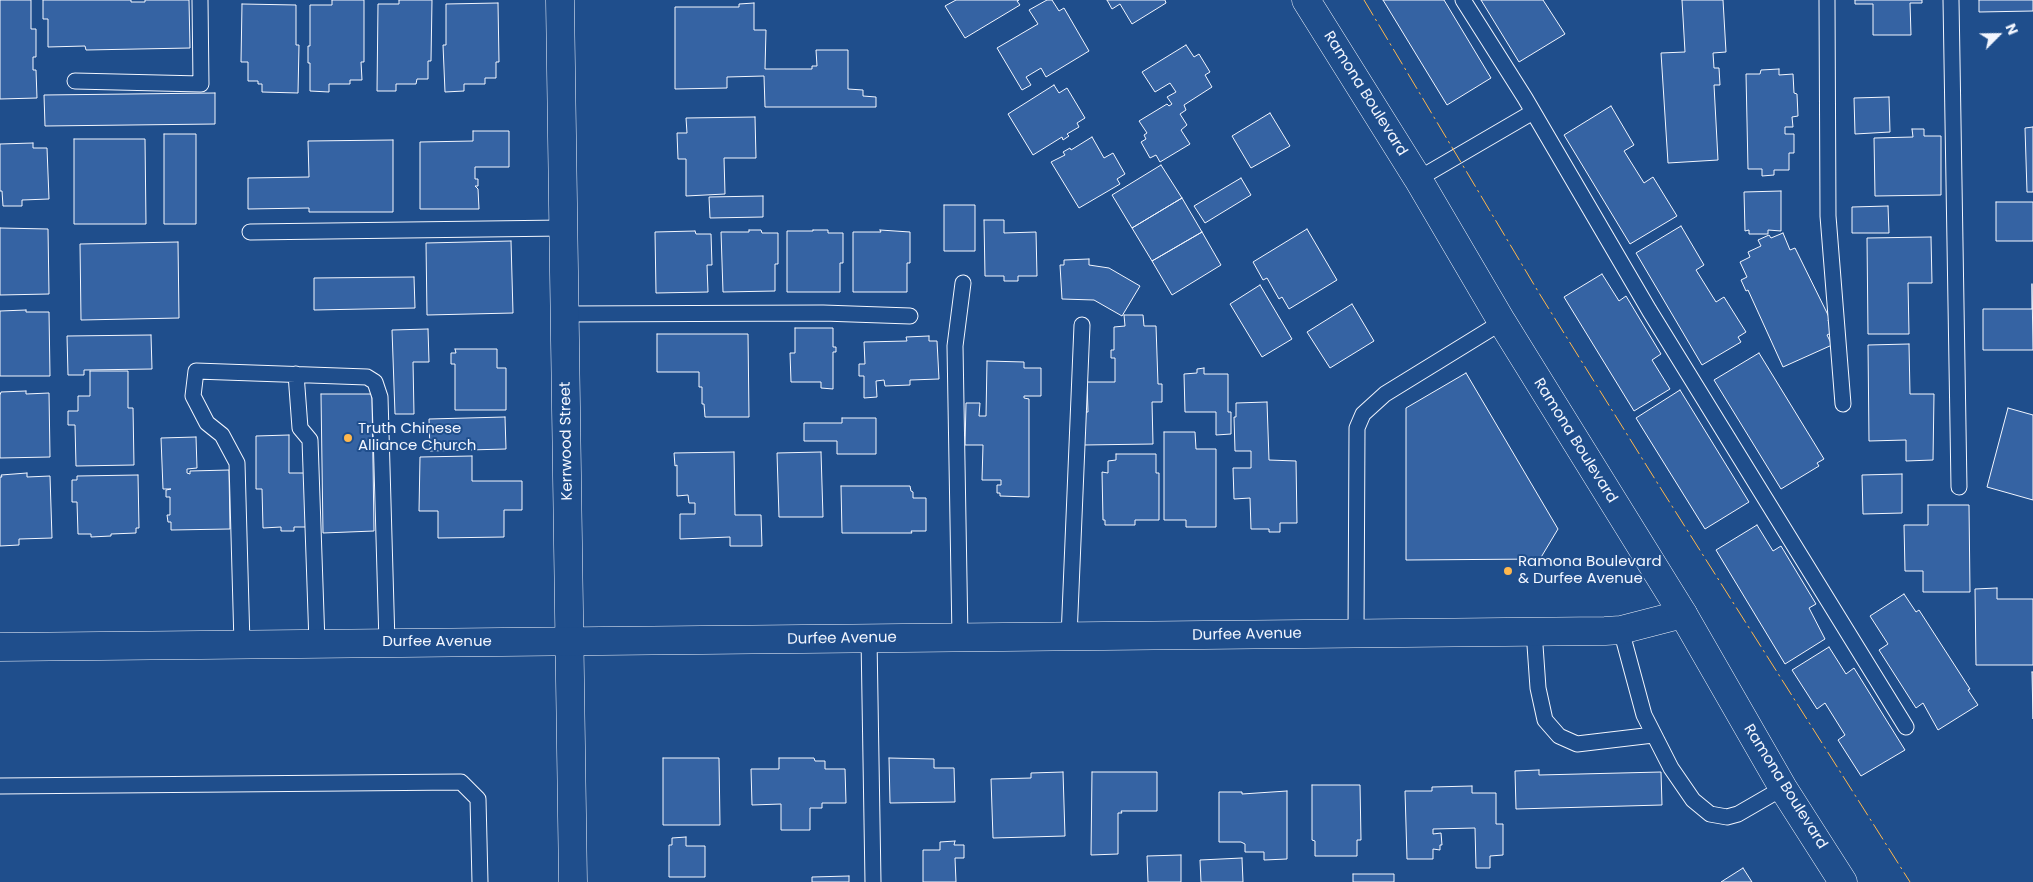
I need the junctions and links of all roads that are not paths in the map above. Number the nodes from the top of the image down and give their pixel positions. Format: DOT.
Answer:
graph roads {
  1 [pos="200,0"];
  2 [pos="560,0"];
  3 [pos="1306,0"];
  4 [pos="1463,0"];
  5 [pos="1827,0"];
  6 [pos="1951,0"];
  7 [pos="75,81"];
  8 [pos="1533,112"];
  9 [pos="1418,179"];
  10 [pos="564,228"];
  11 [pos="250,232"];
  12 [pos="963,283"];
  13 [pos="565,314"];
  14 [pos="910,316"];
  15 [pos="1502,322"];
  16 [pos="1082,325"];
  17 [pos="296,374"];
  18 [pos="1843,404"];
  19 [pos="1959,487"];
  20 [pos="1682,614"];
  21 [pos="1621,630"];
  22 [pos="1534,632"];
  23 [pos="1356,633"];
  24 [pos="1069,636"];
  25 [pos="869,638"];
  26 [pos="960,638"];
  27 [pos="387,642"];
  28 [pos="570,642"];
  29 [pos="317,643"];
  30 [pos="242,644"];
  31 [pos="0,646"];
  32 [pos="1906,727"];
  33 [pos="1653,735"];
  34 [pos="0,786"];
  35 [pos="1783,788"];
  36 [pos="480,882"];
  37 [pos="573,882"];
  38 [pos="873,882"];
  39 [pos="1843,882"];
  1 -- 7 [label="lane"];
  2 -- 10 [label="main road, Kerrwood Street"];
  3 -- 9 [label="main road, Ramona Boulevard"];
  4 -- 8 [label="lane"];
  5 -- 18 [label="lane"];
  6 -- 19 [label="lane"];
  8 -- 9 [label="lane"];
  8 -- 32 [label="lane"];
  9 -- 15 [label="main road, Ramona Boulevard"];
  10 -- 11 [label="lane"];
  10 -- 13 [label="main road, Kerrwood Street"];
  12 -- 26 [label="lane"];
  13 -- 14 [label="lane"];
  13 -- 28 [label="main road, Kerrwood Street"];
  15 -- 20 [label="main road, Ramona Boulevard"];
  15 -- 23 [label="lane"];
  16 -- 24 [label="lane"];
  17 -- 27 [label="lane"];
  17 -- 29 [label="lane"];
  17 -- 30 [label="lane"];
  20 -- 21 [label="main road, Durfee Avenue"];
  20 -- 35 [label="main road, Ramona Boulevard"];
  21 -- 22 [label="main road, Durfee Avenue"];
  21 -- 33 [label="lane"];
  22 -- 23 [label="main road, Durfee Avenue"];
  22 -- 33 [label="lane"];
  23 -- 24 [label="main road, Durfee Avenue"];
  24 -- 26 [label="main road, Durfee Avenue"];
  25 -- 26 [label="main road, Durfee Avenue"];
  25 -- 28 [label="main road, Durfee Avenue"];
  25 -- 38 [label="lane"];
  27 -- 28 [label="main road, Durfee Avenue"];
  27 -- 29 [label="main road, Durfee Avenue"];
  28 -- 37 [label="main road, Kerrwood Street"];
  29 -- 30 [label="main road, Durfee Avenue"];
  30 -- 31 [label="main road, Durfee Avenue"];
  33 -- 35 [label="lane"];
  34 -- 36 [label="lane"];
  35 -- 39 [label="main road, Ramona Boulevard"];
}
